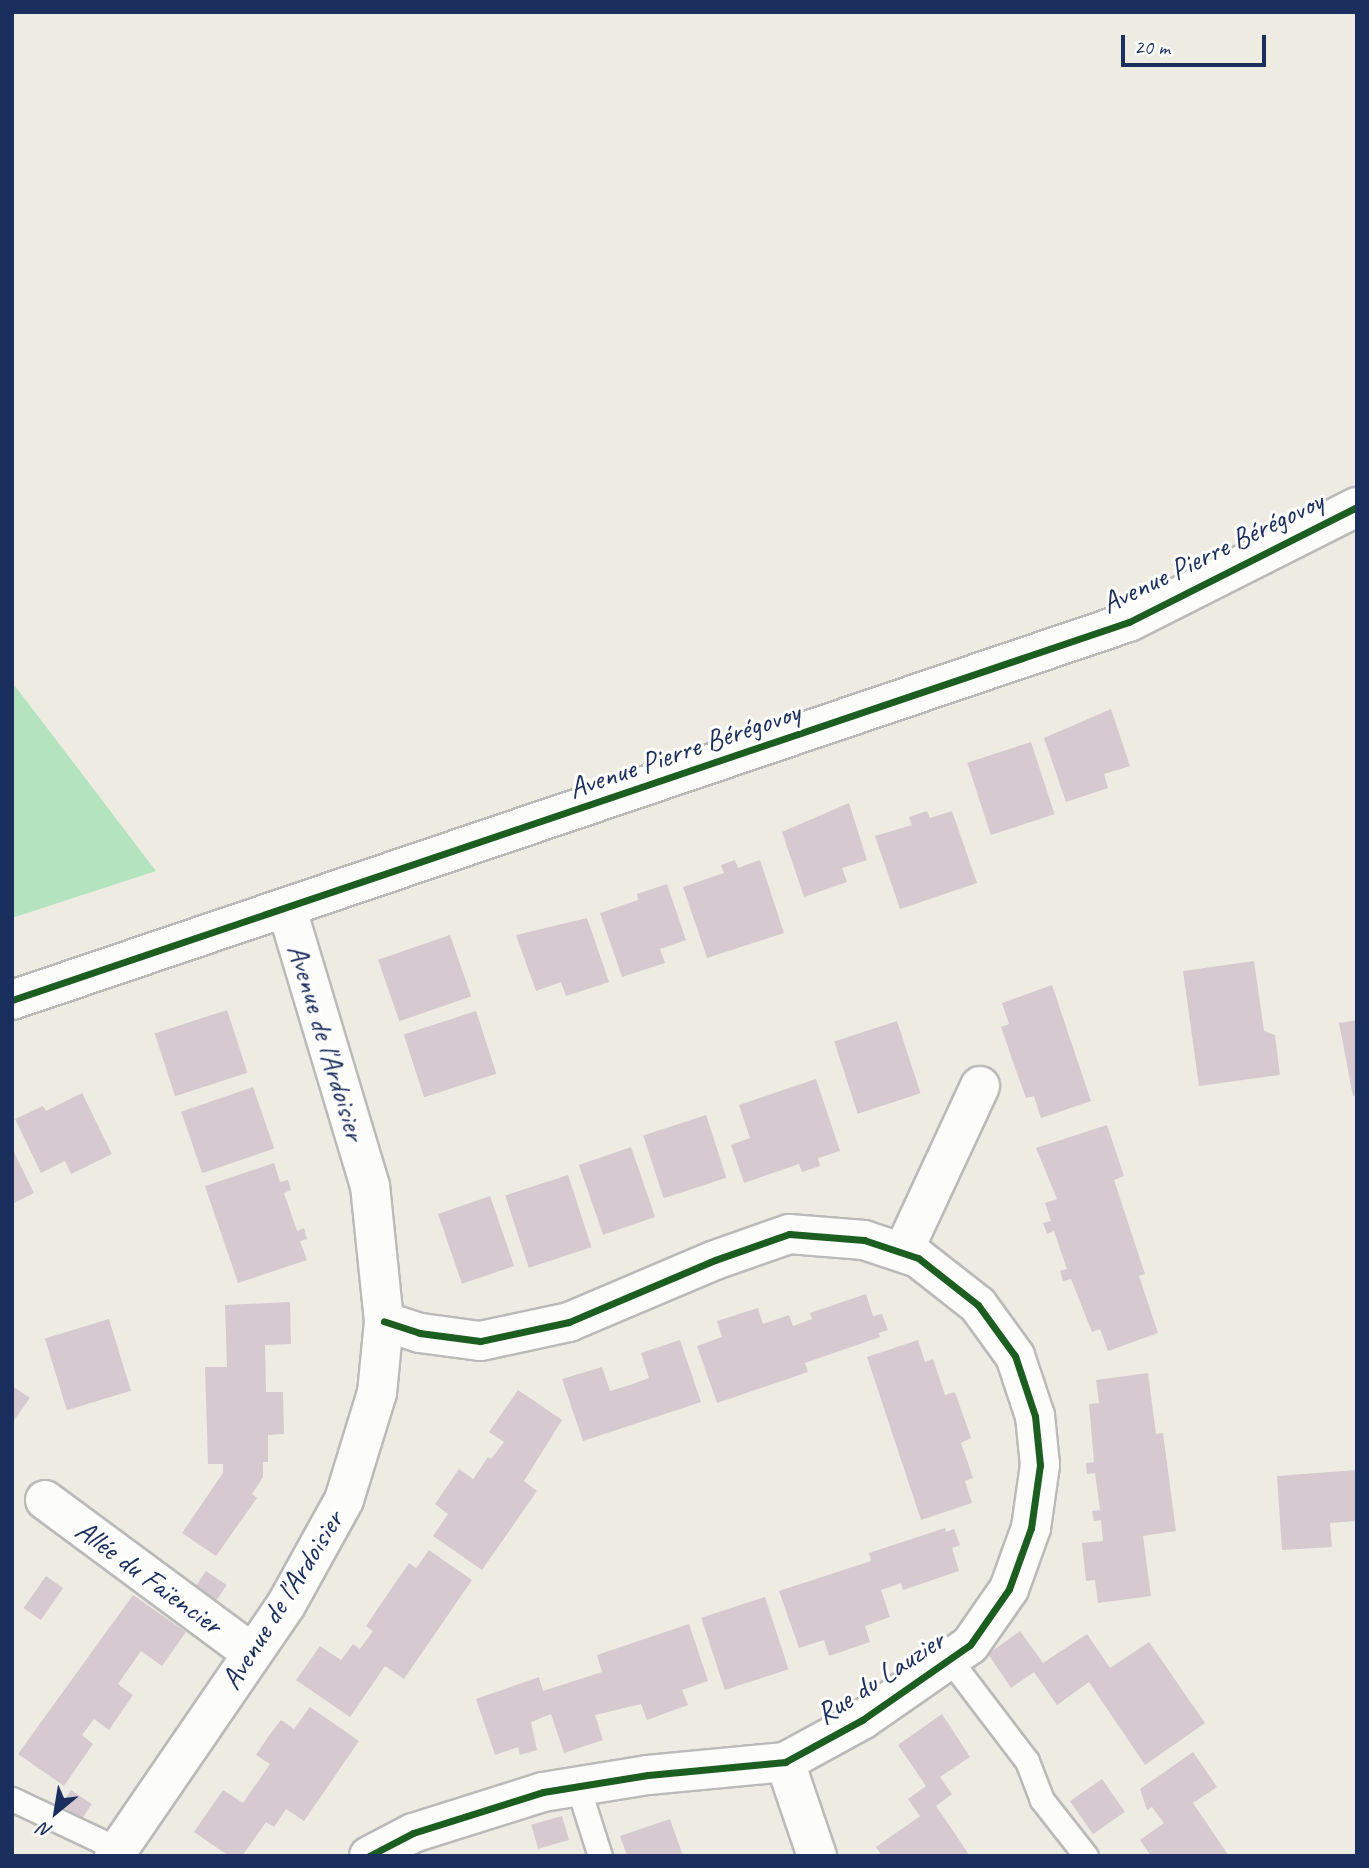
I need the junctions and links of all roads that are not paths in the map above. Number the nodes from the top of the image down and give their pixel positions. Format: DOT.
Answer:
graph roads {
  1 [pos="1357,507"];
  2 [pos="287,909"];
  3 [pos="12,1000"];
  4 [pos="980,1086"];
  5 [pos="903,1252"];
  6 [pos="384,1321"];
  7 [pos="45,1500"];
  8 [pos="252,1653"];
  9 [pos="950,1660"];
  10 [pos="785,1762"];
  11 [pos="578,1787"];
  12 [pos="12,1800"];
  13 [pos="120,1854"];
  14 [pos="369,1856"];
  15 [pos="600,1856"];
  16 [pos="817,1856"];
  17 [pos="1086,1856"];
  1 -- 2 [label="street, Avenue Pierre Bérégovoy"];
  2 -- 3 [label="street, Avenue Pierre Bérégovoy"];
  2 -- 6 [label="street, Avenue de l'Ardoisier"];
  4 -- 5 [label="street"];
  5 -- 6 [label="street, Rue du Lauzier"];
  5 -- 9 [label="street, Rue du Lauzier"];
  6 -- 8 [label="street, Avenue de l'Ardoisier"];
  7 -- 8 [label="street, Allée du Faïencier"];
  8 -- 13 [label="street, Avenue de l'Ardoisier"];
  9 -- 10 [label="street, Rue du Lauzier"];
  9 -- 17 [label="lane"];
  10 -- 11 [label="street, Rue du Lauzier"];
  10 -- 16 [label="street"];
  11 -- 14 [label="street, Rue du Lauzier"];
  11 -- 15 [label="lane"];
  12 -- 13 [label="lane"];
}
